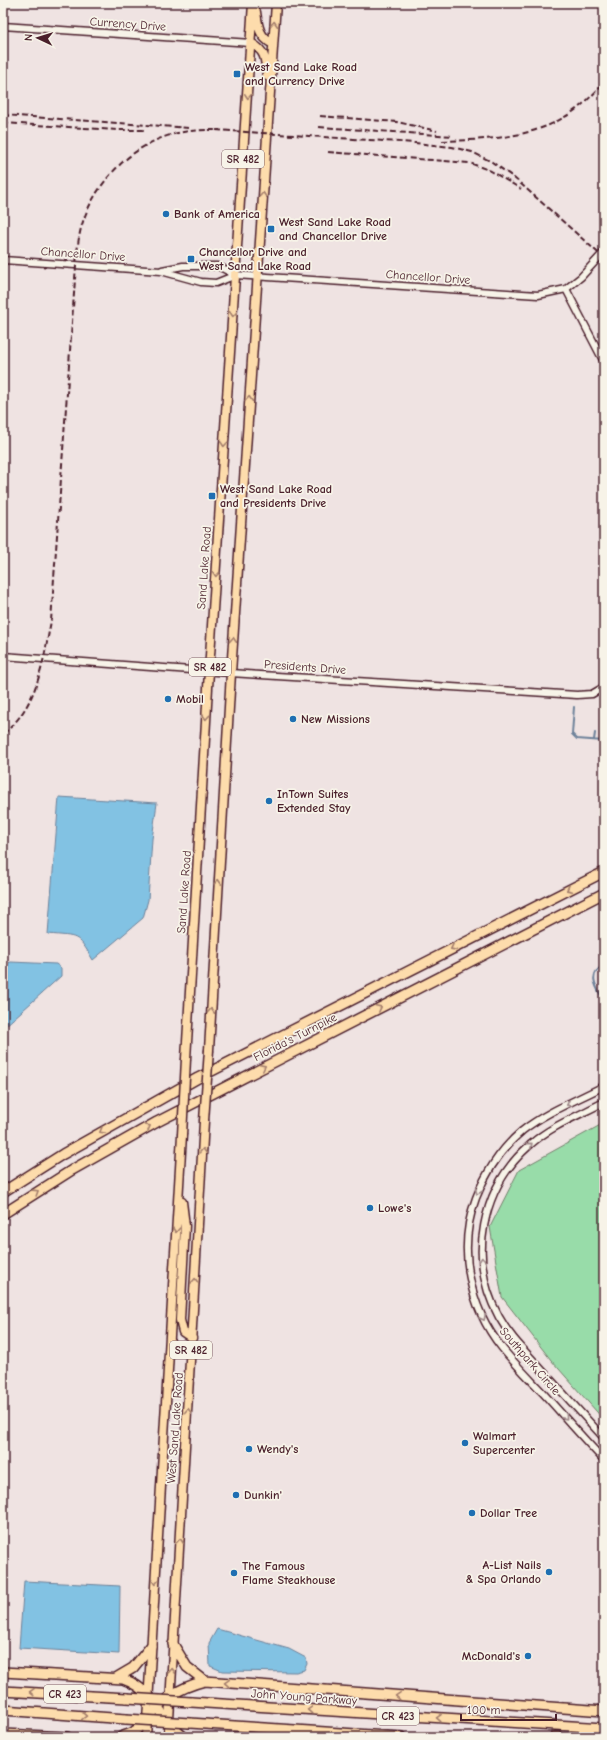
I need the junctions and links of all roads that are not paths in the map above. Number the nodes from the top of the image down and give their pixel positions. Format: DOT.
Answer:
graph roads {
  1 [pos="254,3"];
  2 [pos="276,3"];
  3 [pos="3,26"];
  4 [pos="251,43"];
  5 [pos="273,44"];
  6 [pos="270,95"];
  7 [pos="604,252"];
  8 [pos="3,260"];
  9 [pos="161,271"];
  10 [pos="236,275"];
  11 [pos="258,276"];
  12 [pos="566,289"];
  13 [pos="604,362"];
  14 [pos="3,656"];
  15 [pos="209,671"];
  16 [pos="231,673"];
  17 [pos="604,687"];
  18 [pos="604,872"];
  19 [pos="604,893"];
  20 [pos="604,1086"];
  21 [pos="604,1102"];
  22 [pos="182,1135"];
  23 [pos="179,1181"];
  24 [pos="3,1192"];
  25 [pos="3,1214"];
  26 [pos="192,1338"];
  27 [pos="604,1438"];
  28 [pos="604,1460"];
  29 [pos="174,1644"];
  30 [pos="151,1646"];
  31 [pos="3,1672"];
  32 [pos="116,1678"];
  33 [pos="205,1681"];
  34 [pos="3,1690"];
  35 [pos="148,1697"];
  36 [pos="170,1697"];
  37 [pos="3,1710"];
  38 [pos="158,1710"];
  39 [pos="604,1711"];
  40 [pos="147,1721"];
  41 [pos="168,1725"];
  42 [pos="604,1728"];
  43 [pos="3,1734"];
  44 [pos="67,1737"];
  45 [pos="121,1737"];
  46 [pos="146,1737"];
  47 [pos="168,1737"];
  48 [pos="184,1737"];
  49 [pos="402,1737"];
  50 [pos="554,1737"];
  51 [pos="559,1737"];
  1 -- 4 [label="main road, Sand Lake Road / SR 482"];
  1 -- 5 [label="main road"];
  5 -- 2 [label="main road, SR 482, one-way"];
  3 -- 4 [label="street, Currency Drive"];
  4 -- 6 [label="main road"];
  4 -- 10 [label="main road, Sand Lake Road / SR 482, one-way"];
  5 -- 6 [label="main road, SR 482"];
  11 -- 6 [label="main road, SR 482, one-way"];
  7 -- 12 [label="street, Chancellor Drive"];
  8 -- 9 [label="street, Chancellor Drive"];
  9 -- 10 [label="street, Chancellor Drive"];
  9 -- 10 [label="street, Chancellor Drive"];
  10 -- 11 [label="street, Chancellor Drive"];
  10 -- 15 [label="main road, Sand Lake Road / SR 482, one-way"];
  11 -- 12 [label="street, Chancellor Drive"];
  16 -- 11 [label="main road, SR 482, one-way"];
  12 -- 13 [label="street"];
  14 -- 15 [label="street, Presidents Drive"];
  15 -- 16 [label="street, Presidents Drive"];
  15 -- 22 [label="main road, Sand Lake Road / SR 482, one-way, bridge"];
  16 -- 17 [label="street, Presidents Drive"];
  26 -- 16 [label="main road, West Sand Lake Road / SR 482, one-way, bridge"];
  18 -- 24 [label="highway, Florida's Turnpike, one-way"];
  25 -- 19 [label="highway, Florida's Turnpike, one-way"];
  20 -- 28 [label="street, Southpark Circle, one-way"];
  27 -- 21 [label="street, Southpark Circle, one-way"];
  22 -- 23 [label="main road, West Sand Lake Road / SR 482"];
  23 -- 26 [label="main road"];
  23 -- 30 [label="main road, West Sand Lake Road / SR 482, one-way"];
  29 -- 26 [label="main road, West Sand Lake Road / SR 482, one-way"];
  29 -- 33 [label="highway"];
  36 -- 29 [label="main road, West Sand Lake Road / SR 482, one-way"];
  30 -- 32 [label="highway"];
  30 -- 35 [label="main road, West Sand Lake Road / SR 482"];
  31 -- 32 [label="highway"];
  32 -- 35 [label="highway"];
  33 -- 36 [label="highway"];
  39 -- 33 [label="highway, one-way"];
  42 -- 34 [label="highway, John Young Parkway / CR 423, one-way, bridge"];
  35 -- 38 [label="highway"];
  35 -- 40 [label="main road, West Sand Lake Road / SR 482"];
  36 -- 38 [label="highway"];
  36 -- 41 [label="main road, West Sand Lake Road / SR 482"];
  37 -- 49 [label="highway, CR 423, one-way, bridge"];
  38 -- 40 [label="highway"];
  38 -- 41 [label="highway"];
  40 -- 45 [label="highway"];
  40 -- 46 [label="main road, West Sand Lake Road / SR 482"];
  41 -- 47 [label="main road, West Sand Lake Road / SR 482"];
  41 -- 48 [label="highway"];
  43 -- 44 [label="highway"];
  50 -- 51 [label="highway"];
}
